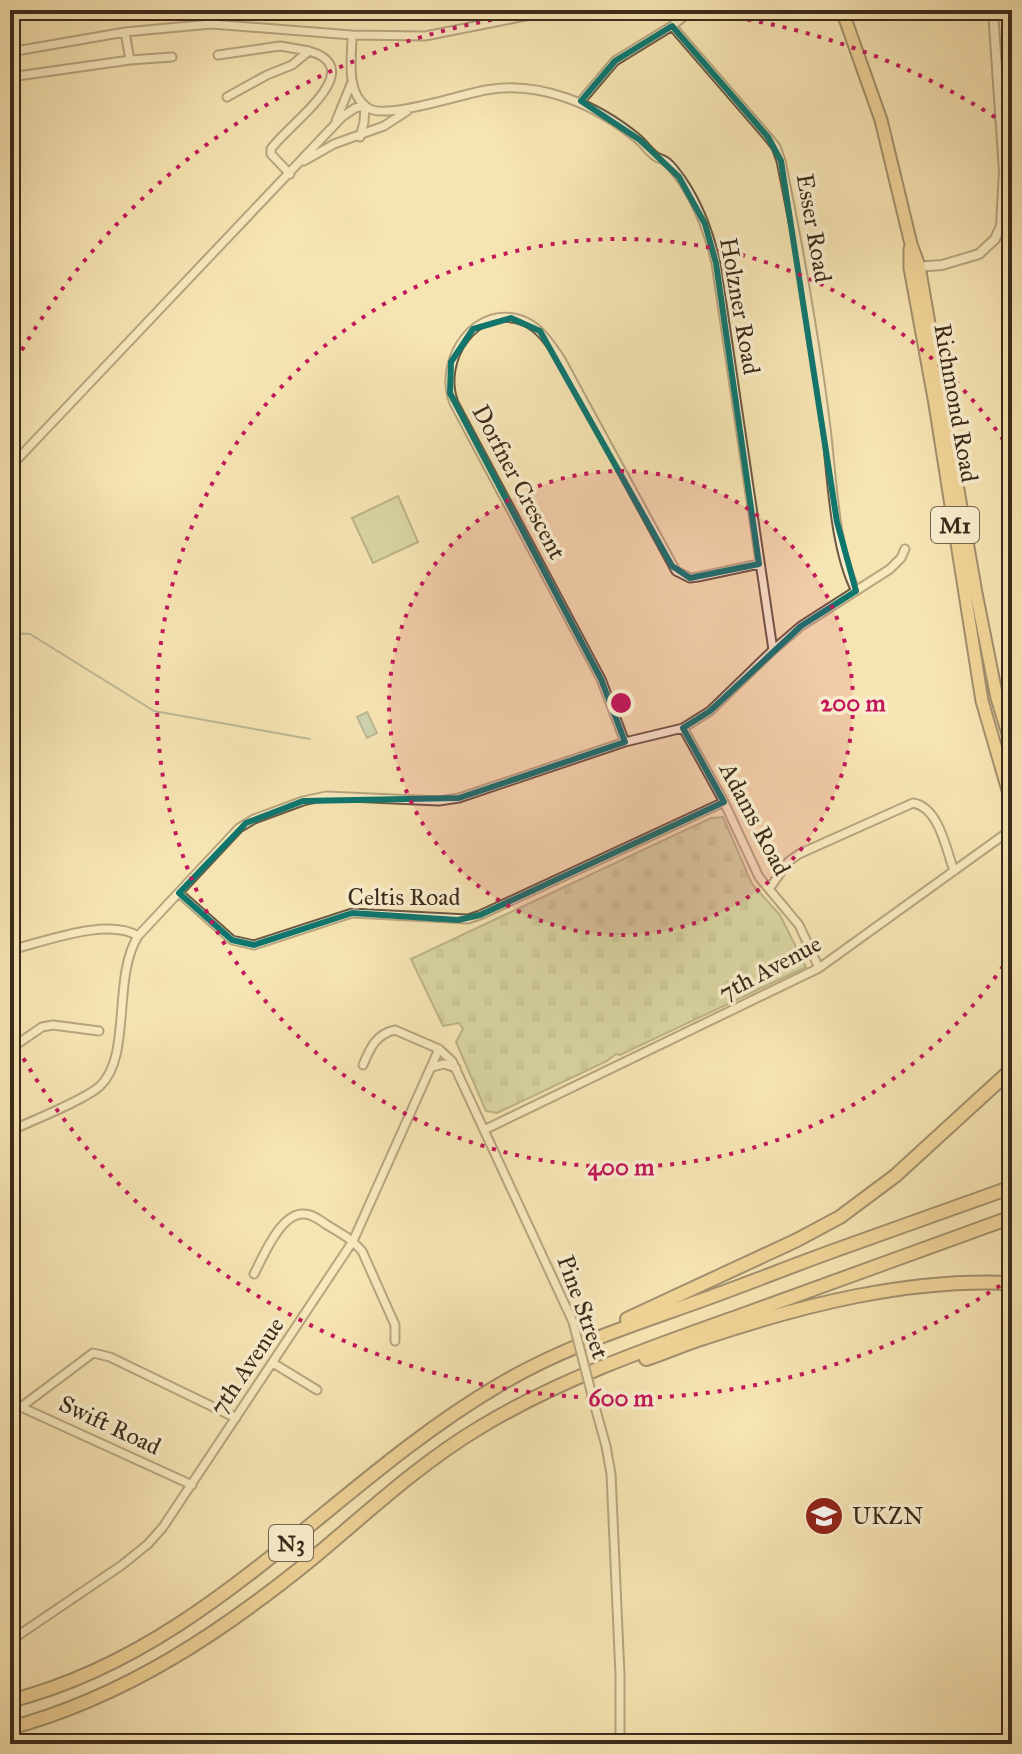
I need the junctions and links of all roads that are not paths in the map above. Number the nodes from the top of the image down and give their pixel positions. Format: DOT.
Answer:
graph roads {
  1 [pos="556,10"];
  2 [pos="692,10"];
  3 [pos="842,10"];
  4 [pos="993,10"];
  5 [pos="672,26"];
  6 [pos="125,32"];
  7 [pos="352,35"];
  8 [pos="309,51"];
  9 [pos="10,52"];
  10 [pos="218,55"];
  11 [pos="172,57"];
  12 [pos="130,60"];
  13 [pos="10,77"];
  14 [pos="352,80"];
  15 [pos="227,97"];
  16 [pos="581,101"];
  17 [pos="365,106"];
  18 [pos="409,109"];
  19 [pos="331,130"];
  20 [pos="360,137"];
  21 [pos="300,162"];
  22 [pos="290,174"];
  23 [pos="914,267"];
  24 [pos="10,467"];
  25 [pos="905,549"];
  26 [pos="759,564"];
  27 [pos="856,591"];
  28 [pos="773,650"];
  29 [pos="683,728"];
  30 [pos="625,742"];
  31 [pos="1012,747"];
  32 [pos="724,802"];
  33 [pos="1012,804"];
  34 [pos="1012,829"];
  35 [pos="954,871"];
  36 [pos="769,889"];
  37 [pos="179,893"];
  38 [pos="138,936"];
  39 [pos="10,950"];
  40 [pos="819,968"];
  41 [pos="99,1031"];
  42 [pos="10,1049"];
  43 [pos="439,1049"];
  44 [pos="363,1065"];
  45 [pos="431,1068"];
  46 [pos="456,1068"];
  47 [pos="1012,1069"];
  48 [pos="484,1130"];
  49 [pos="10,1131"];
  50 [pos="1012,1187"];
  51 [pos="1012,1217"];
  52 [pos="353,1241"];
  53 [pos="254,1274"];
  54 [pos="1012,1283"];
  55 [pos="608,1332"];
  56 [pos="395,1341"];
  57 [pos="618,1361"];
  58 [pos="273,1363"];
  59 [pos="317,1390"];
  60 [pos="10,1407"];
  61 [pos="21,1407"];
  62 [pos="236,1418"];
  63 [pos="192,1485"];
  64 [pos="10,1641"];
  65 [pos="10,1701"];
  66 [pos="10,1728"];
  67 [pos="620,1744"];
  1 -- 7 [label="street"];
  2 -- 5 [label="street"];
  3 -- 23 [label="highway, Richmond Road / M1"];
  4 -- 23 [label="street"];
  5 -- 16 [label="street"];
  5 -- 27 [label="street, Esser Road"];
  6 -- 7 [label="street"];
  6 -- 9 [label="street"];
  6 -- 12 [label="street"];
  7 -- 14 [label="street"];
  8 -- 10 [label="street"];
  8 -- 15 [label="street"];
  8 -- 22 [label="street"];
  11 -- 12 [label="street"];
  12 -- 13 [label="street"];
  14 -- 17 [label="street"];
  14 -- 19 [label="street"];
  16 -- 18 [label="street, Holzner Road"];
  16 -- 26 [label="street, Holzner Road"];
  17 -- 18 [label="street, Holzner Road"];
  17 -- 19 [label="street"];
  17 -- 20 [label="street"];
  18 -- 20 [label="street"];
  19 -- 21 [label="street"];
  20 -- 21 [label="street"];
  21 -- 22 [label="street"];
  22 -- 24 [label="street"];
  23 -- 31 [label="highway, Richmond Road / M1"];
  23 -- 33 [label="highway, Richmond Road / M1"];
  25 -- 27 [label="street"];
  26 -- 28 [label="street, Holzner Road"];
  26 -- 30 [label="street, Dorfner Crescent"];
  27 -- 28 [label="street"];
  28 -- 29 [label="street"];
  29 -- 30 [label="street"];
  29 -- 32 [label="street, Adams Road"];
  30 -- 37 [label="street"];
  32 -- 36 [label="street, Adams Road"];
  32 -- 37 [label="street, Celtis Road"];
  34 -- 35 [label="street, 7th Avenue"];
  35 -- 36 [label="street"];
  35 -- 40 [label="street, 7th Avenue"];
  36 -- 40 [label="street, Adams Road"];
  37 -- 38 [label="street"];
  38 -- 39 [label="street"];
  38 -- 49 [label="street"];
  40 -- 48 [label="street, 7th Avenue"];
  41 -- 42 [label="street"];
  43 -- 44 [label="street"];
  43 -- 45 [label="street, 7th Avenue"];
  43 -- 46 [label="street, Pine Street"];
  45 -- 46 [label="street"];
  45 -- 52 [label="street, 7th Avenue"];
  46 -- 48 [label="street, Pine Street"];
  47 -- 55 [label="highway"];
  48 -- 67 [label="street, Pine Street, bridge"];
  50 -- 55 [label="highway, N3"];
  51 -- 57 [label="highway, N3"];
  52 -- 53 [label="street"];
  52 -- 56 [label="street"];
  52 -- 58 [label="street, 7th Avenue"];
  54 -- 57 [label="highway"];
  55 -- 65 [label="highway, N3"];
  57 -- 66 [label="highway, N3"];
  58 -- 59 [label="street"];
  58 -- 62 [label="street, 7th Avenue"];
  60 -- 61 [label="street, Swift Road"];
  61 -- 62 [label="street"];
  61 -- 63 [label="street, Swift Road"];
  62 -- 63 [label="street, 7th Avenue"];
  63 -- 64 [label="street, 7th Avenue"];
}
